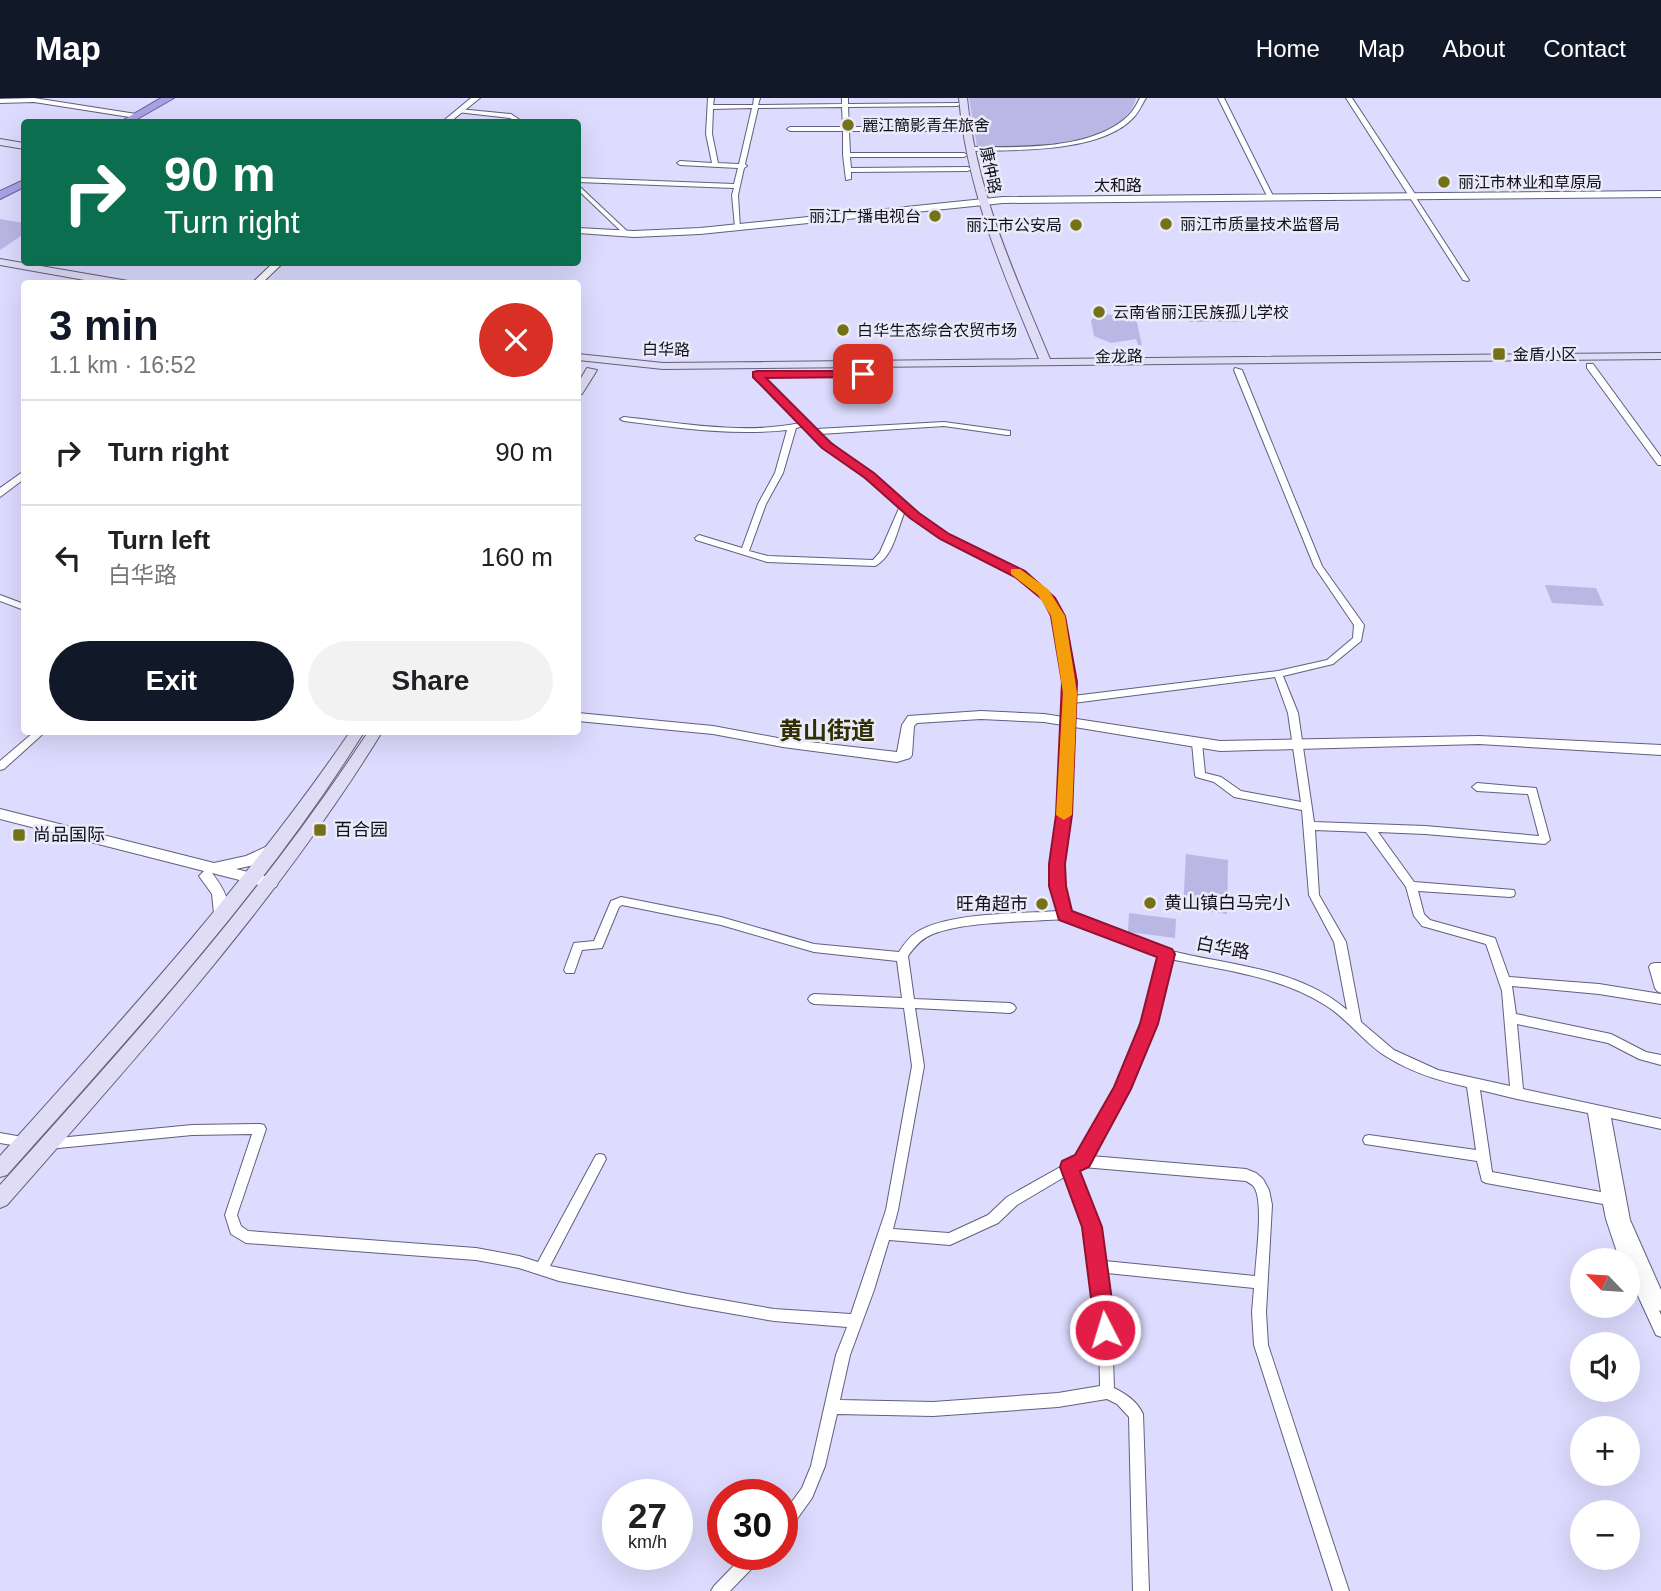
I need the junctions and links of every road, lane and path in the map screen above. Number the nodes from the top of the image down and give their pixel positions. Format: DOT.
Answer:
graph roads {
  1 [pos="21,98"];
  2 [pos="169,98"];
  3 [pos="175,98"];
  4 [pos="476,98"];
  5 [pos="711,98"];
  6 [pos="757,98"];
  7 [pos="1143,98"];
  8 [pos="1221,98"];
  9 [pos="1349,98"];
  10 [pos="959,100"];
  11 [pos="0,101"];
  12 [pos="845,101"];
  13 [pos="711,107"];
  14 [pos="757,107"];
  15 [pos="459,111"];
  16 [pos="125,119"];
  17 [pos="138,119"];
  18 [pos="138,119"];
  19 [pos="450,119"];
  20 [pos="516,119"];
  21 [pos="790,129"];
  22 [pos="960,129"];
  23 [pos="846,130"];
  24 [pos="0,139"];
  25 [pos="21,140"];
  26 [pos="21,145"];
  27 [pos="967,152"];
  28 [pos="846,155"];
  29 [pos="680,163"];
  30 [pos="715,165"];
  31 [pos="744,166"];
  32 [pos="847,170"];
  33 [pos="968,170"];
  34 [pos="848,179"];
  35 [pos="581,180"];
  36 [pos="21,182"];
  37 [pos="738,186"];
  38 [pos="581,190"];
  39 [pos="0,194"];
  40 [pos="1661,194"];
  41 [pos="1413,197"];
  42 [pos="1271,198"];
  43 [pos="978,201"];
  44 [pos="738,227"];
  45 [pos="581,231"];
  46 [pos="627,234"];
  47 [pos="0,262"];
  48 [pos="21,266"];
  49 [pos="23,266"];
  50 [pos="275,266"];
  51 [pos="0,271"];
  52 [pos="50,280"];
  53 [pos="105,280"];
  54 [pos="260,280"];
  55 [pos="1466,280"];
  56 [pos="1661,356"];
  57 [pos="581,357"];
  58 [pos="1042,363"];
  59 [pos="1661,365"];
  60 [pos="1590,366"];
  61 [pos="581,368"];
  62 [pos="591,370"];
  63 [pos="756,370"];
  64 [pos="1238,370"];
  65 [pos="581,387"];
  66 [pos="624,419"];
  67 [pos="804,424"];
  68 [pos="792,427"];
  69 [pos="812,432"];
  70 [pos="1007,433"];
  71 [pos="1661,463"];
  72 [pos="21,466"];
  73 [pos="21,476"];
  74 [pos="0,483"];
  75 [pos="0,494"];
  76 [pos="904,506"];
  77 [pos="699,538"];
  78 [pos="745,551"];
  79 [pos="0,598"];
  80 [pos="21,606"];
  81 [pos="1278,674"];
  82 [pos="1070,700"];
  83 [pos="581,717"];
  84 [pos="1068,720"];
  85 [pos="37,735"];
  86 [pos="354,735"];
  87 [pos="373,735"];
  88 [pos="1197,743"];
  89 [pos="1298,743"];
  90 [pos="1661,750"];
  91 [pos="0,767"];
  92 [pos="1477,787"];
  93 [pos="1307,807"];
  94 [pos="0,814"];
  95 [pos="0,823"];
  96 [pos="1309,826"];
  97 [pos="1370,829"];
  98 [pos="281,841"];
  99 [pos="208,872"];
  100 [pos="259,885"];
  101 [pos="1411,886"];
  102 [pos="1510,893"];
  103 [pos="1065,915"];
  104 [pos="220,919"];
  105 [pos="1166,954"];
  106 [pos="902,957"];
  107 [pos="1661,967"];
  108 [pos="570,970"];
  109 [pos="1506,981"];
  110 [pos="1661,988"];
  111 [pos="814,999"];
  112 [pos="1661,999"];
  113 [pos="909,1005"];
  114 [pos="1010,1008"];
  115 [pos="1512,1018"];
  116 [pos="1356,1025"];
  117 [pos="1661,1060"];
  118 [pos="1473,1085"];
  119 [pos="1517,1094"];
  120 [pos="1598,1110"];
  121 [pos="1661,1125"];
  122 [pos="0,1138"];
  123 [pos="1370,1139"];
  124 [pos="24,1142"];
  125 [pos="48,1144"];
  126 [pos="1483,1156"];
  127 [pos="600,1159"];
  128 [pos="1076,1164"];
  129 [pos="0,1169"];
  130 [pos="0,1199"];
  131 [pos="1607,1199"];
  132 [pos="886,1234"];
  133 [pos="1099,1266"];
  134 [pos="542,1268"];
  135 [pos="1261,1283"];
  136 [pos="1661,1305"];
  137 [pos="854,1321"];
  138 [pos="1661,1330"];
  139 [pos="1107,1392"];
  140 [pos="831,1407"];
  141 [pos="798,1508"];
  142 [pos="740,1570"];
  143 [pos="719,1591"];
  144 [pos="1141,1591"];
  145 [pos="1341,1591"];
  1 -- 11 [label="street"];
  1 -- 16 [label="street"];
  2 -- 17 [label="highway"];
  3 -- 18 [label="highway"];
  4 -- 15 [label="street"];
  5 -- 13 [label="street"];
  6 -- 14 [label="street"];
  7 -- 27 [label="street"];
  8 -- 42 [label="street"];
  9 -- 41 [label="street"];
  10 -- 12 [label="street"];
  10 -- 22 [label="main road, 康仲路"];
  10 -- 27 [label="main road, 康仲路"];
  12 -- 14 [label="street"];
  12 -- 23 [label="street"];
  13 -- 14 [label="street"];
  13 -- 30 [label="street"];
  14 -- 31 [label="street"];
  15 -- 19 [label="street"];
  15 -- 20 [label="street"];
  21 -- 23 [label="street"];
  22 -- 23 [label="street"];
  22 -- 27 [label="main road, 康仲路"];
  23 -- 28 [label="street"];
  24 -- 25 [label="main road"];
  24 -- 26 [label="main road"];
  27 -- 28 [label="street"];
  27 -- 33 [label="main road, 康仲路"];
  27 -- 43 [label="main road, 康仲路"];
  28 -- 32 [label="street"];
  29 -- 30 [label="street"];
  30 -- 31 [label="street"];
  31 -- 37 [label="street"];
  32 -- 33 [label="street"];
  32 -- 34 [label="street"];
  33 -- 43 [label="main road, 康仲路"];
  35 -- 37 [label="street"];
  36 -- 39 [label="highway"];
  37 -- 44 [label="street"];
  38 -- 46 [label="street"];
  40 -- 41 [label="street, 太和路"];
  41 -- 42 [label="street, 太和路"];
  41 -- 55 [label="street"];
  42 -- 43 [label="street, 太和路"];
  43 -- 44 [label="street, 太和路"];
  43 -- 58 [label="main road, 康仲路"];
  44 -- 46 [label="street, 太和路"];
  45 -- 46 [label="street, 太和路"];
  47 -- 48 [label="main road"];
  49 -- 53 [label="main road"];
  50 -- 54 [label="street"];
  51 -- 52 [label="main road"];
  56 -- 58 [label="main road, 金龙路"];
  57 -- 63 [label="main road, 白华路"];
  58 -- 63 [label="main road, 金龙路"];
  59 -- 60 [label="main road, 金龙路"];
  60 -- 64 [label="main road, 金龙路"];
  60 -- 71 [label="street"];
  61 -- 62 [label="main road, 金龙路"];
  62 -- 63 [label="main road, 金龙路"];
  62 -- 65 [label="main road"];
  63 -- 64 [label="main road, 金龙路"];
  63 -- 67 [label="street"];
  64 -- 81 [label="street"];
  66 -- 68 [label="street"];
  67 -- 68 [label="street"];
  67 -- 69 [label="street"];
  68 -- 78 [label="street"];
  69 -- 70 [label="street"];
  69 -- 76 [label="street"];
  72 -- 74 [label="street"];
  73 -- 75 [label="street"];
  76 -- 78 [label="street"];
  76 -- 82 [label="street"];
  77 -- 78 [label="street"];
  79 -- 80 [label="street"];
  81 -- 82 [label="street"];
  81 -- 89 [label="street"];
  82 -- 84 [label="street"];
  83 -- 84 [label="street"];
  84 -- 88 [label="street"];
  84 -- 103 [label="street"];
  85 -- 91 [label="street"];
  86 -- 98 [label="main road"];
  87 -- 100 [label="main road"];
  88 -- 89 [label="street"];
  88 -- 93 [label="street"];
  89 -- 90 [label="street"];
  89 -- 93 [label="street"];
  92 -- 97 [label="street"];
  93 -- 96 [label="street"];
  94 -- 99 [label="street"];
  95 -- 99 [label="street"];
  96 -- 97 [label="street"];
  96 -- 116 [label="street"];
  97 -- 101 [label="street"];
  98 -- 99 [label="street"];
  98 -- 100 [label="main road"];
  99 -- 100 [label="street"];
  99 -- 104 [label="street"];
  100 -- 104 [label="main road"];
  100 -- 125 [label="main road"];
  101 -- 102 [label="street"];
  101 -- 109 [label="street"];
  103 -- 105 [label="street, 白华路"];
  103 -- 106 [label="street"];
  104 -- 124 [label="main road"];
  105 -- 116 [label="street, 白华路"];
  105 -- 128 [label="street"];
  106 -- 108 [label="street"];
  106 -- 113 [label="street"];
  107 -- 110 [label="street"];
  109 -- 112 [label="street"];
  109 -- 115 [label="street"];
  111 -- 113 [label="street"];
  113 -- 114 [label="street"];
  113 -- 132 [label="street"];
  115 -- 117 [label="street"];
  115 -- 119 [label="street"];
  116 -- 118 [label="street, 白华路"];
  118 -- 119 [label="street, 白华路"];
  118 -- 126 [label="street"];
  119 -- 120 [label="street, 白华路"];
  120 -- 121 [label="street, 白华路"];
  120 -- 131 [label="street"];
  120 -- 136 [label="street"];
  122 -- 124 [label="street"];
  123 -- 126 [label="street"];
  124 -- 129 [label="main road"];
  125 -- 130 [label="main road"];
  125 -- 134 [label="street"];
  126 -- 131 [label="street"];
  127 -- 134 [label="street"];
  128 -- 132 [label="street"];
  128 -- 133 [label="street"];
  128 -- 135 [label="street"];
  131 -- 138 [label="street"];
  132 -- 137 [label="street"];
  133 -- 135 [label="street"];
  133 -- 139 [label="street"];
  134 -- 137 [label="street"];
  135 -- 145 [label="street"];
  137 -- 140 [label="street"];
  139 -- 140 [label="street"];
  139 -- 144 [label="street"];
  140 -- 141 [label="street"];
  142 -- 143 [label="street"];
}
